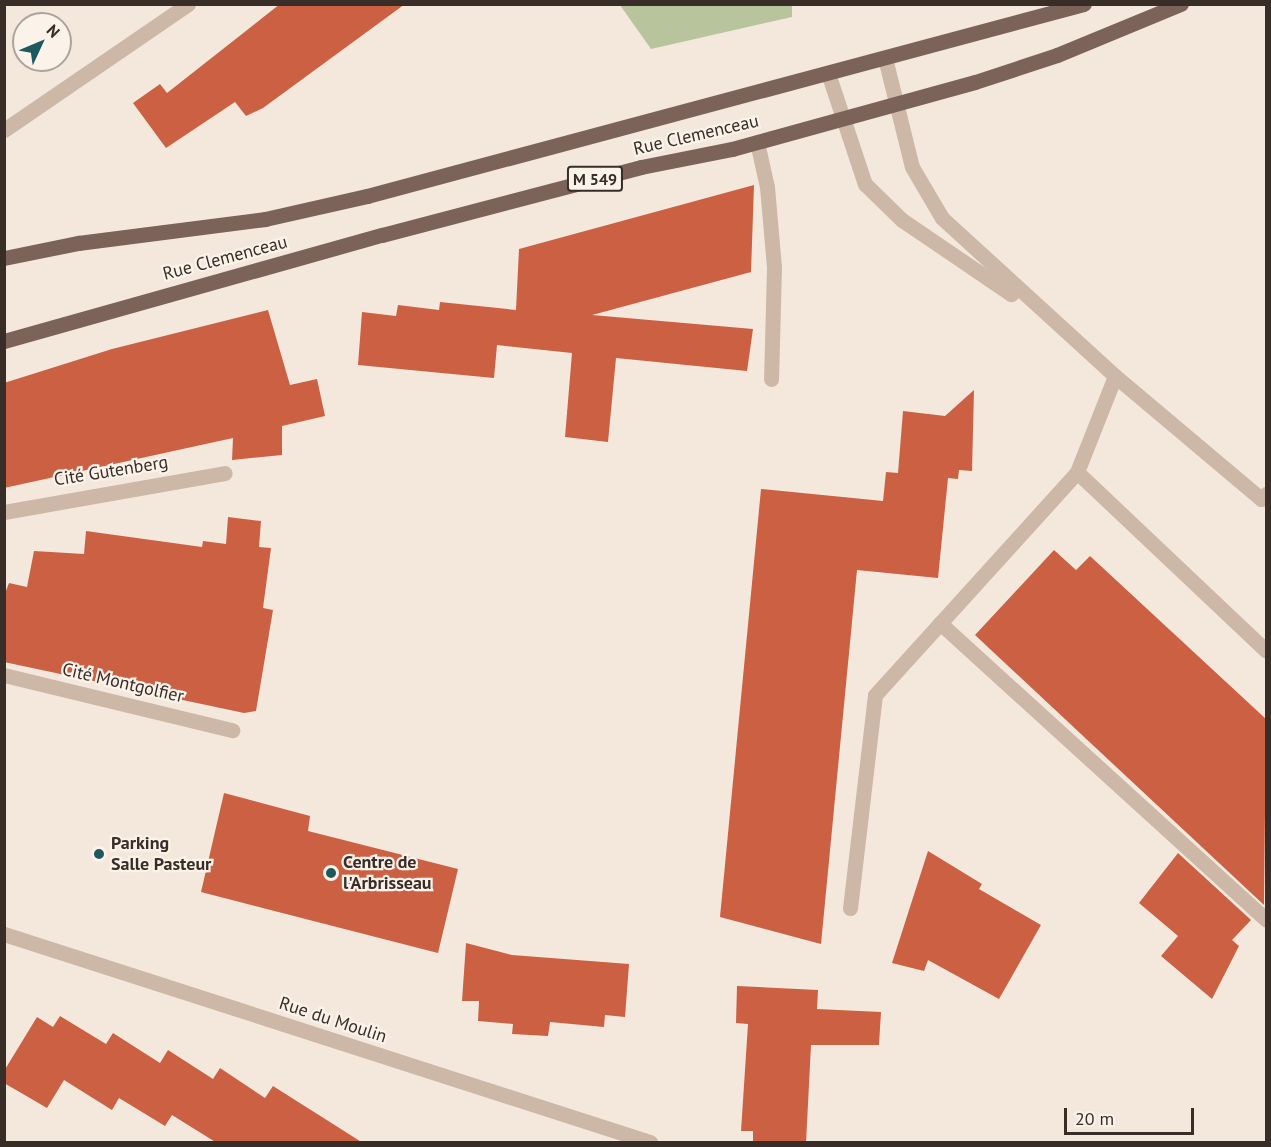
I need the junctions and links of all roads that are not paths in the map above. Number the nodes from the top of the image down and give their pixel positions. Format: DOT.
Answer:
graph roads {
  1 [pos="188,4"];
  2 [pos="1084,4"];
  3 [pos="1181,4"];
  4 [pos="885,58"];
  5 [pos="828,73"];
  6 [pos="895,104"];
  7 [pos="841,119"];
  8 [pos="4,130"];
  9 [pos="757,142"];
  10 [pos="4,258"];
  11 [pos="1051,321"];
  12 [pos="4,341"];
  13 [pos="1115,376"];
  14 [pos="771,379"];
  15 [pos="1077,472"];
  16 [pos="225,473"];
  17 [pos="1266,494"];
  18 [pos="4,513"];
  19 [pos="940,623"];
  20 [pos="1266,651"];
  21 [pos="4,675"];
  22 [pos="232,730"];
  23 [pos="850,908"];
  24 [pos="1266,920"];
  25 [pos="4,934"];
  26 [pos="650,1143"];
  1 -- 8 [label="street"];
  2 -- 4 [label="main road, Rue Clemenceau / M 549"];
  3 -- 6 [label="main road, Rue Clemenceau / M 549"];
  4 -- 5 [label="main road, Rue Clemenceau / M 549"];
  4 -- 6 [label="street"];
  5 -- 7 [label="street"];
  5 -- 10 [label="main road, Rue Clemenceau / M 549"];
  6 -- 7 [label="main road, Rue Clemenceau / M 549"];
  6 -- 11 [label="street"];
  7 -- 9 [label="main road, Rue Clemenceau / M 549"];
  7 -- 11 [label="street"];
  9 -- 12 [label="main road, Rue Clemenceau / M 549"];
  9 -- 14 [label="street"];
  11 -- 13 [label="street"];
  13 -- 15 [label="street"];
  13 -- 17 [label="street"];
  15 -- 19 [label="street"];
  15 -- 20 [label="street"];
  16 -- 18 [label="street, Cité Gutenberg"];
  19 -- 23 [label="street"];
  19 -- 24 [label="street"];
  21 -- 22 [label="street, Cité Montgolfier"];
  25 -- 26 [label="street, Rue du Moulin"];
}
